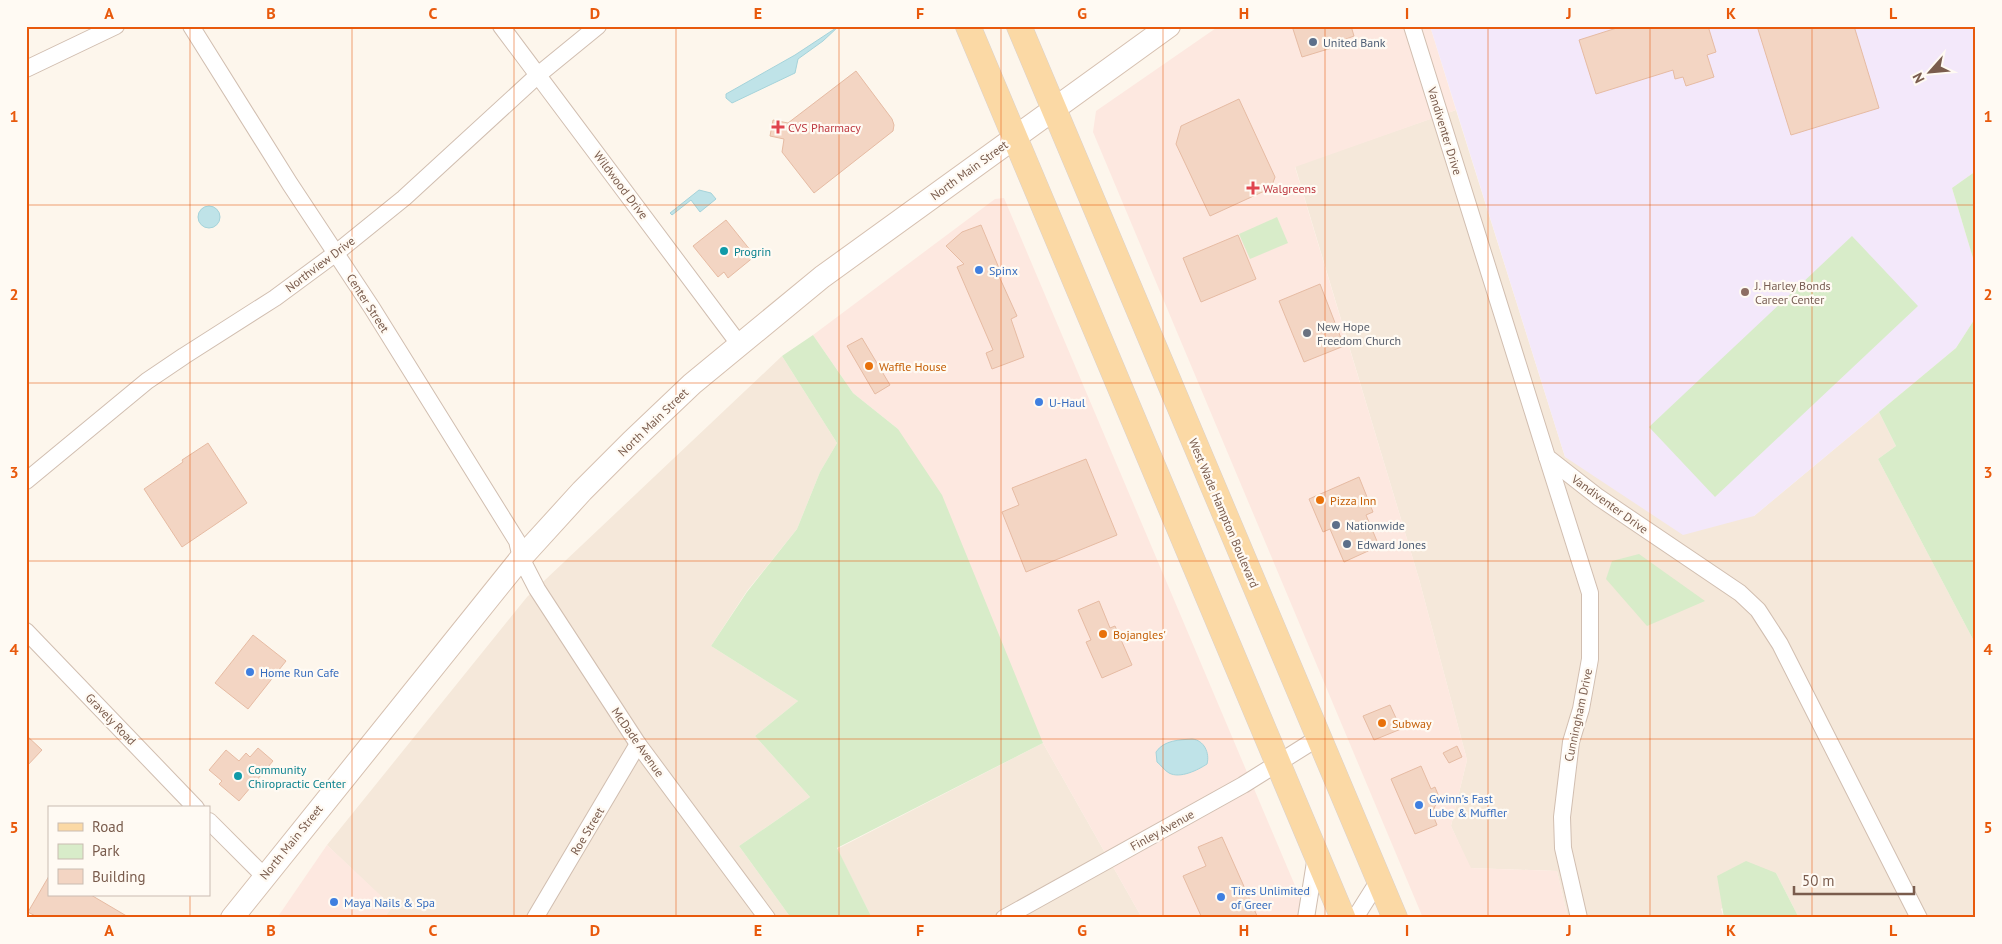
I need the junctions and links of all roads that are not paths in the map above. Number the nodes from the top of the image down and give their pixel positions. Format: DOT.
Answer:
graph roads {
  1 [pos="116,26"];
  2 [pos="191,26"];
  3 [pos="501,26"];
  4 [pos="598,26"];
  5 [pos="968,26"];
  6 [pos="1019,26"];
  7 [pos="1169,26"];
  8 [pos="1412,26"];
  9 [pos="26,69"];
  10 [pos="538,75"];
  11 [pos="1054,108"];
  12 [pos="1014,137"];
  13 [pos="336,253"];
  14 [pos="739,344"];
  15 [pos="1548,457"];
  16 [pos="26,481"];
  17 [pos="521,558"];
  18 [pos="26,631"];
  19 [pos="1318,738"];
  20 [pos="638,744"];
  21 [pos="1278,763"];
  22 [pos="194,806"];
  23 [pos="210,822"];
  24 [pos="1316,854"];
  25 [pos="264,876"];
  26 [pos="1379,880"];
  27 [pos="232,918"];
  28 [pos="535,918"];
  29 [pos="767,918"];
  30 [pos="1004,918"];
  31 [pos="1306,918"];
  32 [pos="1343,918"];
  33 [pos="1354,918"];
  34 [pos="1395,918"];
  35 [pos="1579,918"];
  36 [pos="1919,918"];
  1 -- 9 [label="street"];
  2 -- 13 [label="street, Center Street"];
  3 -- 10 [label="street, Wildwood Drive"];
  4 -- 10 [label="street, Northview Drive"];
  5 -- 12 [label="main road"];
  6 -- 11 [label="main road, West Wade Hampton Boulevard"];
  7 -- 11 [label="main road, North Main Street"];
  8 -- 15 [label="street, Vandiventer Drive"];
  10 -- 13 [label="street, Northview Drive"];
  10 -- 14 [label="street, Wildwood Drive"];
  11 -- 12 [label="main road, North Main Street"];
  11 -- 19 [label="main road, West Wade Hampton Boulevard"];
  12 -- 14 [label="main road, North Main Street"];
  12 -- 21 [label="main road"];
  13 -- 16 [label="street, Northview Drive"];
  13 -- 17 [label="street, Center Street"];
  14 -- 17 [label="main road, North Main Street"];
  15 -- 35 [label="street, Cunningham Drive"];
  15 -- 36 [label="street, Vandiventer Drive"];
  17 -- 20 [label="street, McDade Avenue"];
  17 -- 25 [label="main road, North Main Street"];
  18 -- 22 [label="street, Gravely Road"];
  19 -- 21 [label="street, Finley Avenue"];
  19 -- 26 [label="main road, West Wade Hampton Boulevard"];
  20 -- 28 [label="street, Roe Street"];
  20 -- 29 [label="street, McDade Avenue"];
  21 -- 24 [label="main road"];
  21 -- 30 [label="street, Finley Avenue"];
  23 -- 25 [label="street"];
  24 -- 31 [label="street"];
  24 -- 32 [label="main road"];
  25 -- 27 [label="main road, North Main Street"];
  26 -- 33 [label="street"];
  26 -- 34 [label="main road, West Wade Hampton Boulevard"];
}
